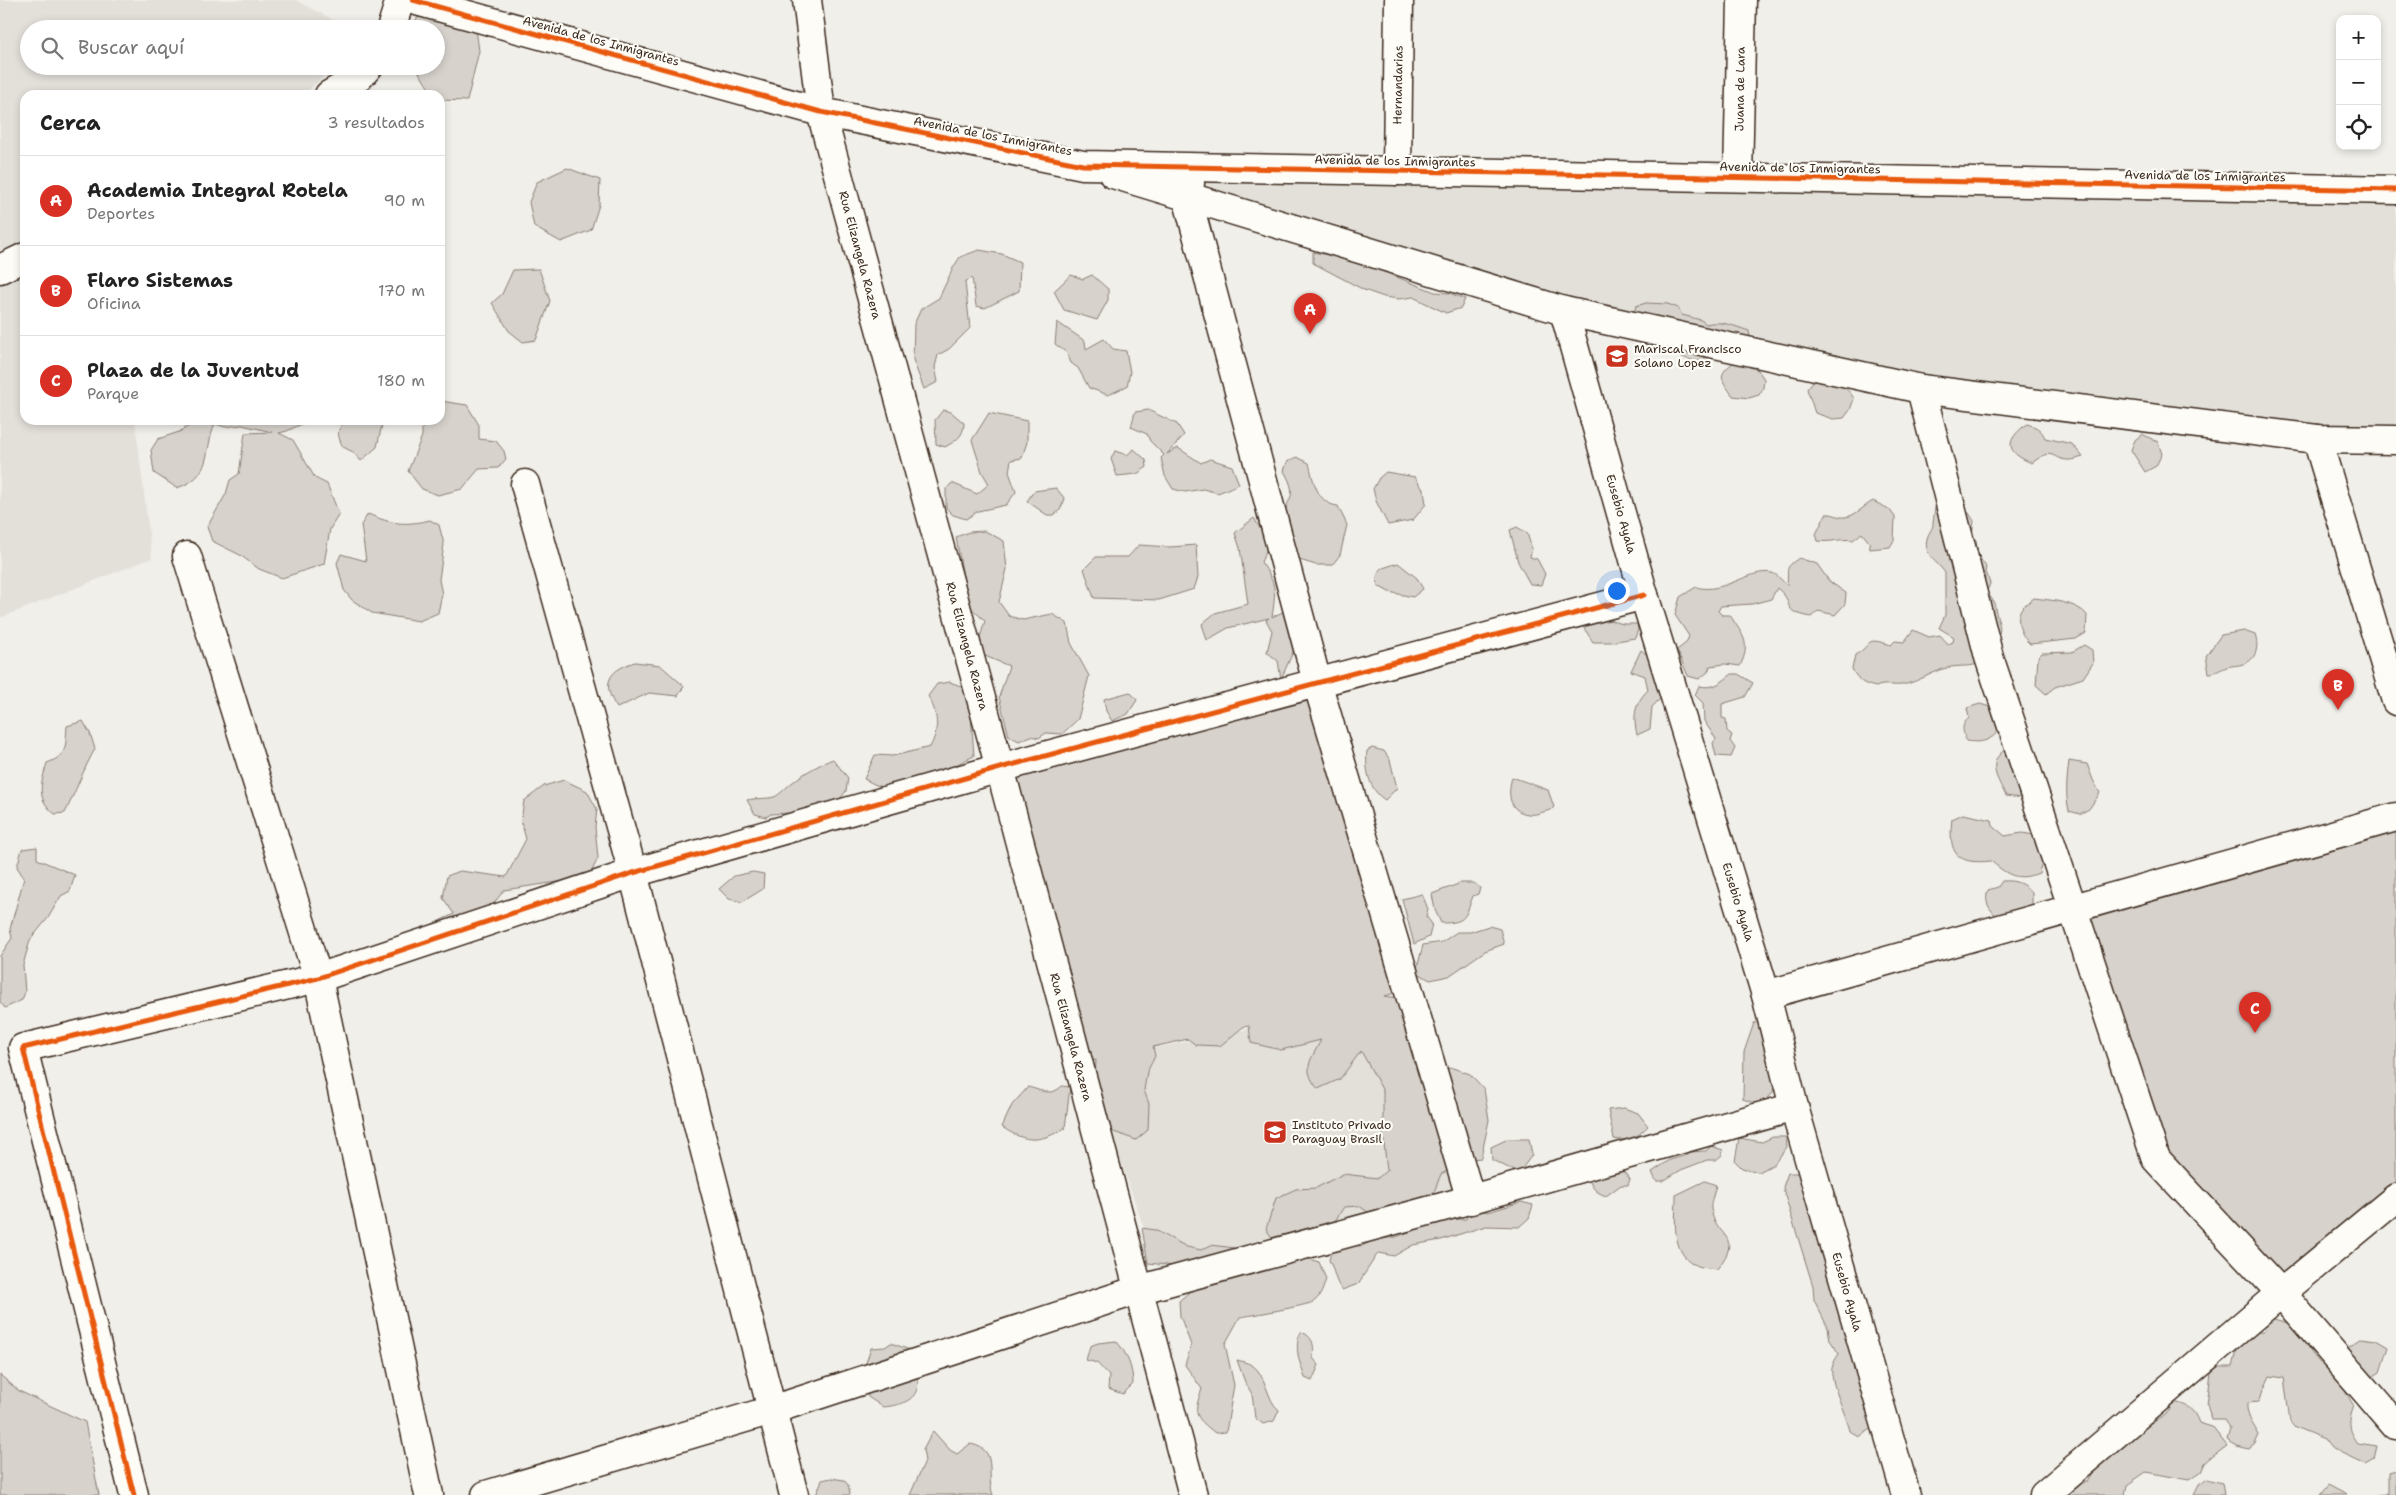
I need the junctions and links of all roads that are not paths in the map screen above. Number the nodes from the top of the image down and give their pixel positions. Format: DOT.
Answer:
graph roads {
  1 [pos="400,0"];
  2 [pos="413,0"];
  3 [pos="807,0"];
  4 [pos="1399,0"];
  5 [pos="1742,0"];
  6 [pos="394,20"];
  7 [pos="361,75"];
  8 [pos="337,90"];
  9 [pos="821,112"];
  10 [pos="1083,165"];
  11 [pos="1194,167"];
  12 [pos="1397,171"];
  13 [pos="1738,177"];
  14 [pos="2396,190"];
  15 [pos="1187,197"];
  16 [pos="20,259"];
  17 [pos="0,269"];
  18 [pos="1564,311"];
  19 [pos="1921,389"];
  20 [pos="2318,439"];
  21 [pos="2396,440"];
  22 [pos="526,484"];
  23 [pos="188,556"];
  24 [pos="1644,595"];
  25 [pos="1317,682"];
  26 [pos="2396,701"];
  27 [pos="1000,768"];
  28 [pos="2396,817"];
  29 [pos="633,873"];
  30 [pos="2073,908"];
  31 [pos="318,978"];
  32 [pos="1766,995"];
  33 [pos="1794,1107"];
  34 [pos="2396,1198"];
  35 [pos="1471,1200"];
  36 [pos="1138,1290"];
  37 [pos="2281,1293"];
  38 [pos="772,1410"];
  39 [pos="2396,1426"];
  40 [pos="134,1495"];
  41 [pos="429,1495"];
  42 [pos="486,1495"];
  43 [pos="794,1495"];
  44 [pos="1193,1495"];
  45 [pos="1906,1495"];
  46 [pos="2044,1495"];
  1 -- 6 [label="street"];
  2 -- 9 [label="street, Avenida de los Inmigrantes"];
  3 -- 9 [label="street, Rua Elizangela Razera"];
  4 -- 12 [label="street, Hernandarias"];
  5 -- 13 [label="street, Juana de Lara"];
  7 -- 8 [label="street"];
  9 -- 10 [label="street, Avenida de los Inmigrantes"];
  9 -- 27 [label="street, Rua Elizangela Razera"];
  10 -- 11 [label="street, Avenida de los Inmigrantes"];
  10 -- 15 [label="street"];
  11 -- 12 [label="street, Avenida de los Inmigrantes"];
  11 -- 15 [label="street"];
  12 -- 13 [label="street, Avenida de los Inmigrantes"];
  13 -- 14 [label="street, Avenida de los Inmigrantes"];
  15 -- 18 [label="street"];
  15 -- 25 [label="street"];
  16 -- 17 [label="street"];
  18 -- 19 [label="street"];
  18 -- 24 [label="street, Eusebio Ayala"];
  19 -- 20 [label="street"];
  19 -- 30 [label="street"];
  20 -- 21 [label="street"];
  20 -- 26 [label="street"];
  22 -- 29 [label="street"];
  23 -- 31 [label="street"];
  24 -- 25 [label="street"];
  24 -- 32 [label="street, Eusebio Ayala"];
  25 -- 27 [label="street"];
  25 -- 35 [label="street"];
  27 -- 29 [label="street"];
  27 -- 36 [label="street, Rua Elizangela Razera"];
  28 -- 30 [label="street"];
  29 -- 31 [label="street"];
  29 -- 38 [label="street"];
  30 -- 32 [label="street"];
  30 -- 37 [label="street"];
  31 -- 40 [label="street"];
  31 -- 41 [label="street"];
  32 -- 33 [label="street, Eusebio Ayala"];
  33 -- 35 [label="street"];
  33 -- 45 [label="street, Eusebio Ayala"];
  34 -- 37 [label="street"];
  35 -- 36 [label="street"];
  36 -- 38 [label="street"];
  36 -- 44 [label="street, Rua Elizangela Razera"];
  37 -- 39 [label="street"];
  37 -- 46 [label="street"];
  38 -- 42 [label="street"];
  38 -- 43 [label="street"];
}
